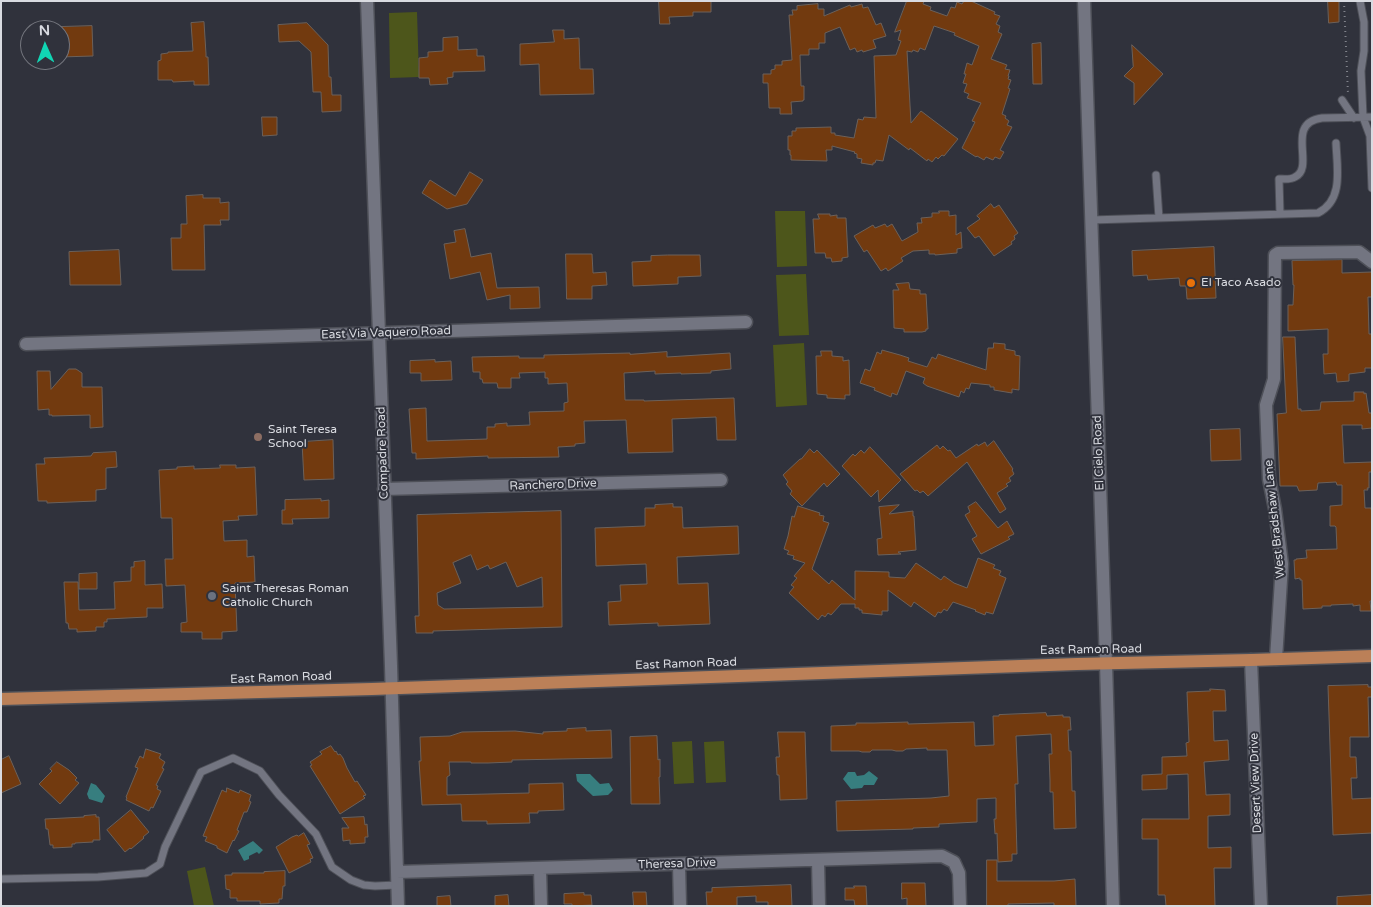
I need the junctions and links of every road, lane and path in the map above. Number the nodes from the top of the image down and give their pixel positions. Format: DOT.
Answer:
graph roads {
  1 [pos="367,1"];
  2 [pos="1084,1"];
  3 [pos="1344,1"];
  4 [pos="1360,1"];
  5 [pos="1362,93"];
  6 [pos="1342,100"];
  7 [pos="1363,117"];
  8 [pos="1372,117"];
  9 [pos="1354,118"];
  10 [pos="1336,143"];
  11 [pos="1156,174"];
  12 [pos="1372,188"];
  13 [pos="1280,214"];
  14 [pos="1159,218"];
  15 [pos="1091,220"];
  16 [pos="1372,262"];
  17 [pos="746,322"];
  18 [pos="380,333"];
  19 [pos="26,344"];
  20 [pos="721,480"];
  21 [pos="384,489"];
  22 [pos="1372,656"];
  23 [pos="1251,660"];
  24 [pos="1276,660"];
  25 [pos="1106,664"];
  26 [pos="392,688"];
  27 [pos="1,699"];
  28 [pos="818,860"];
  29 [pos="679,864"];
  30 [pos="540,868"];
  31 [pos="397,878"];
  32 [pos="1,879"];
  33 [pos="398,906"];
  34 [pos="541,906"];
  35 [pos="680,906"];
  36 [pos="819,906"];
  37 [pos="960,906"];
  38 [pos="1113,906"];
  39 [pos="1261,906"];
  1 -- 18 [label="street, Compadre Road"];
  2 -- 15 [label="street, El Cielo Road"];
  3 -- 5 [label="path"];
  4 -- 5 [label="lane"];
  5 -- 7 [label="lane"];
  6 -- 9 [label="lane"];
  7 -- 8 [label="lane"];
  7 -- 9 [label="lane"];
  7 -- 12 [label="lane"];
  9 -- 13 [label="lane"];
  10 -- 13 [label="lane"];
  11 -- 14 [label="lane"];
  13 -- 14 [label="lane"];
  14 -- 15 [label="lane"];
  15 -- 25 [label="street, El Cielo Road"];
  16 -- 24 [label="street, West Bradshaw Lane"];
  17 -- 18 [label="street, East Via Vaquero Road"];
  18 -- 19 [label="street, East Via Vaquero Road"];
  18 -- 21 [label="street, Compadre Road"];
  20 -- 21 [label="street, Ranchero Drive"];
  21 -- 26 [label="street, Compadre Road"];
  22 -- 24 [label="main road, East Ramon Road"];
  23 -- 24 [label="main road, East Ramon Road"];
  23 -- 25 [label="main road, East Ramon Road"];
  23 -- 39 [label="street, Desert View Drive"];
  25 -- 26 [label="main road, East Ramon Road"];
  25 -- 38 [label="street, El Cielo Road"];
  26 -- 27 [label="main road, East Ramon Road"];
  26 -- 31 [label="street, Compadre Road"];
  28 -- 29 [label="street, Theresa Drive"];
  28 -- 36 [label="street"];
  28 -- 37 [label="street, Theresa Drive"];
  29 -- 30 [label="street, Theresa Drive"];
  29 -- 35 [label="street"];
  30 -- 31 [label="street, Theresa Drive"];
  30 -- 34 [label="street"];
  31 -- 32 [label="lane"];
  31 -- 33 [label="street, Compadre Road"];
}
